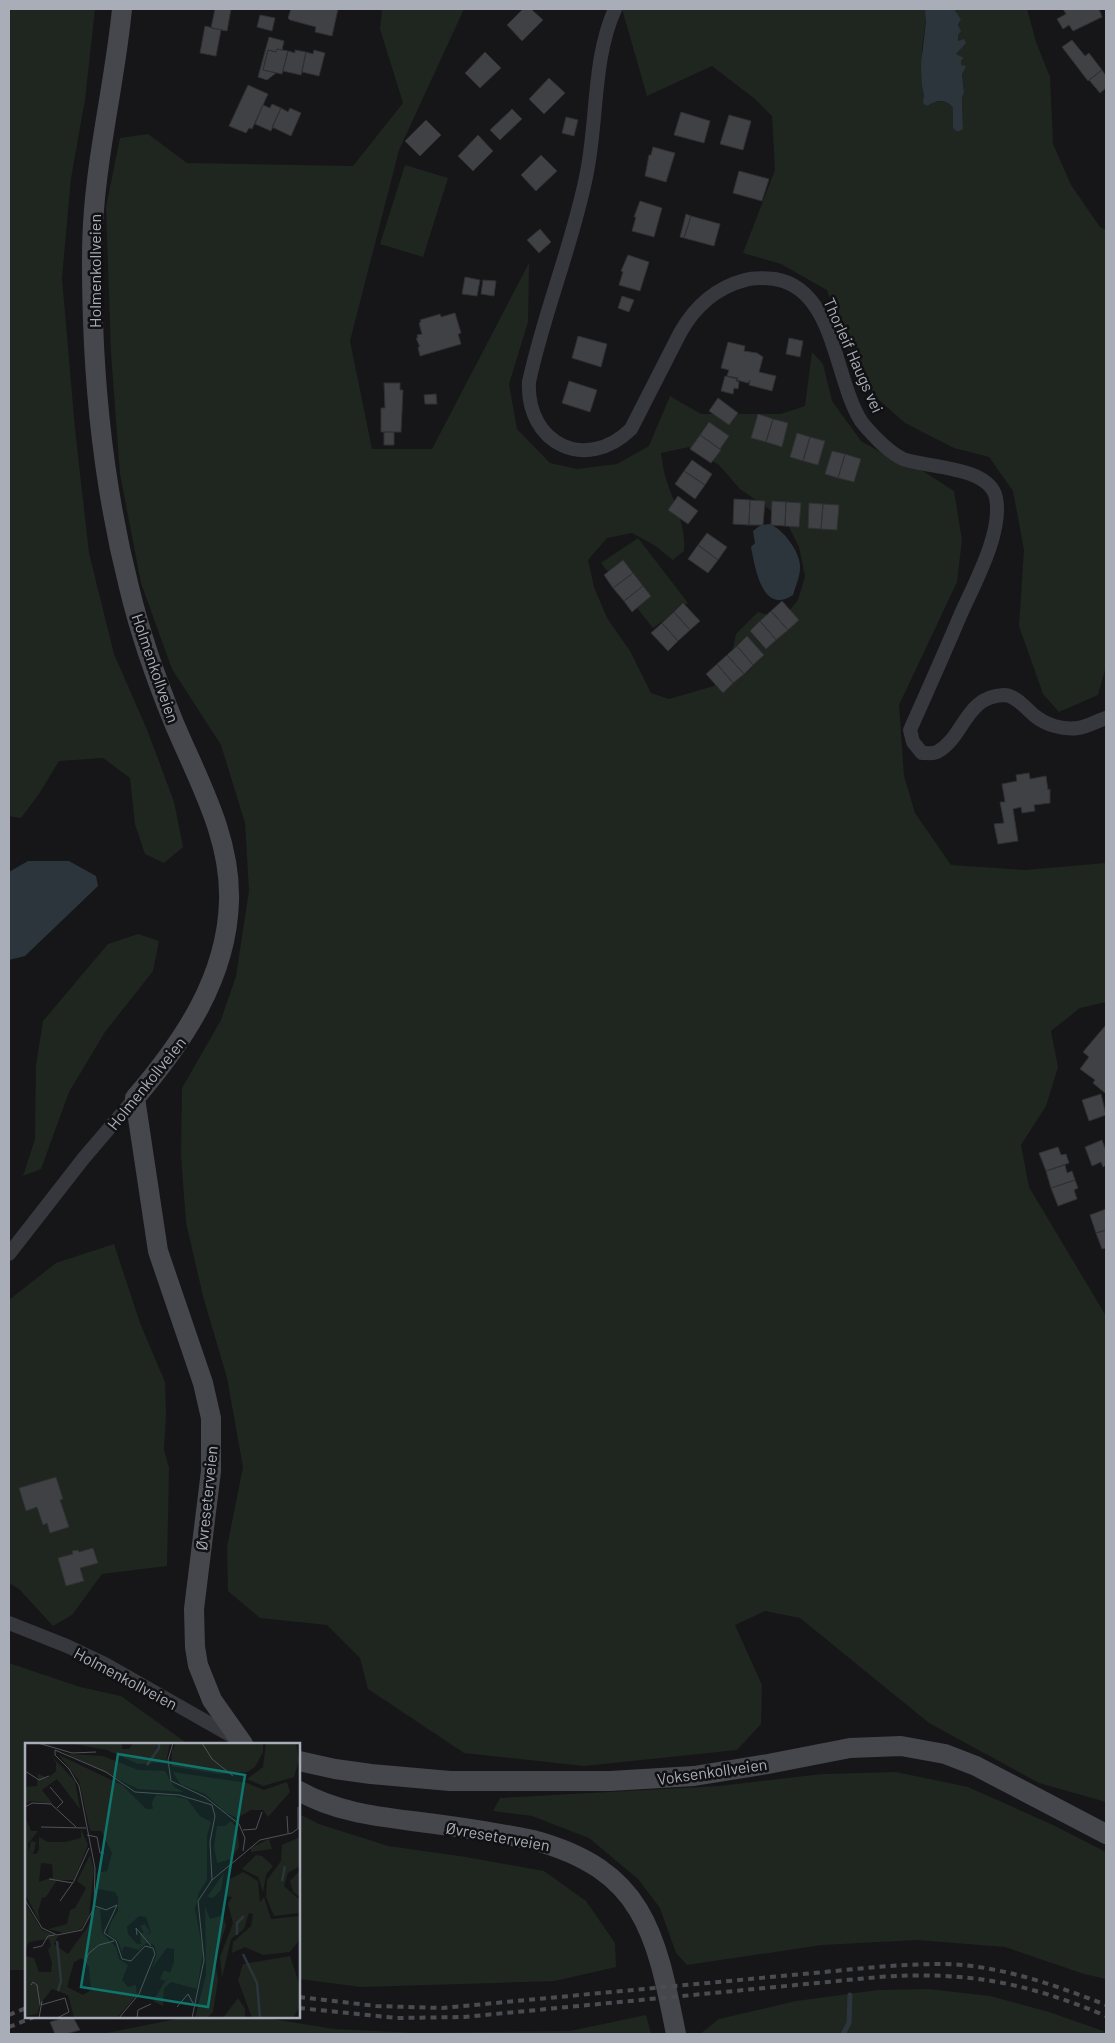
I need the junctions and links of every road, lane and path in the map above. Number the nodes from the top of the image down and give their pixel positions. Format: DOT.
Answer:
graph roads {
  1 [pos="122,9"];
  2 [pos="615,9"];
  3 [pos="1106,718"];
  4 [pos="135,1098"];
  5 [pos="9,1254"];
  6 [pos="9,1623"];
  7 [pos="244,1743"];
  8 [pos="300,1761"];
  9 [pos="300,1792"];
  10 [pos="1106,1834"];
  11 [pos="676,2034"];
  1 -- 4 [label="main road, Holmenkollveien"];
  2 -- 3 [label="street, Thorleif Haugs vei"];
  4 -- 5 [label="street, Holmenkollveien"];
  4 -- 7 [label="main road, Øvreseterveien"];
  6 -- 7 [label="street, Holmenkollveien"];
  8 -- 10 [label="main road, Voksenkollveien"];
  9 -- 11 [label="main road, Øvreseterveien"];
}
